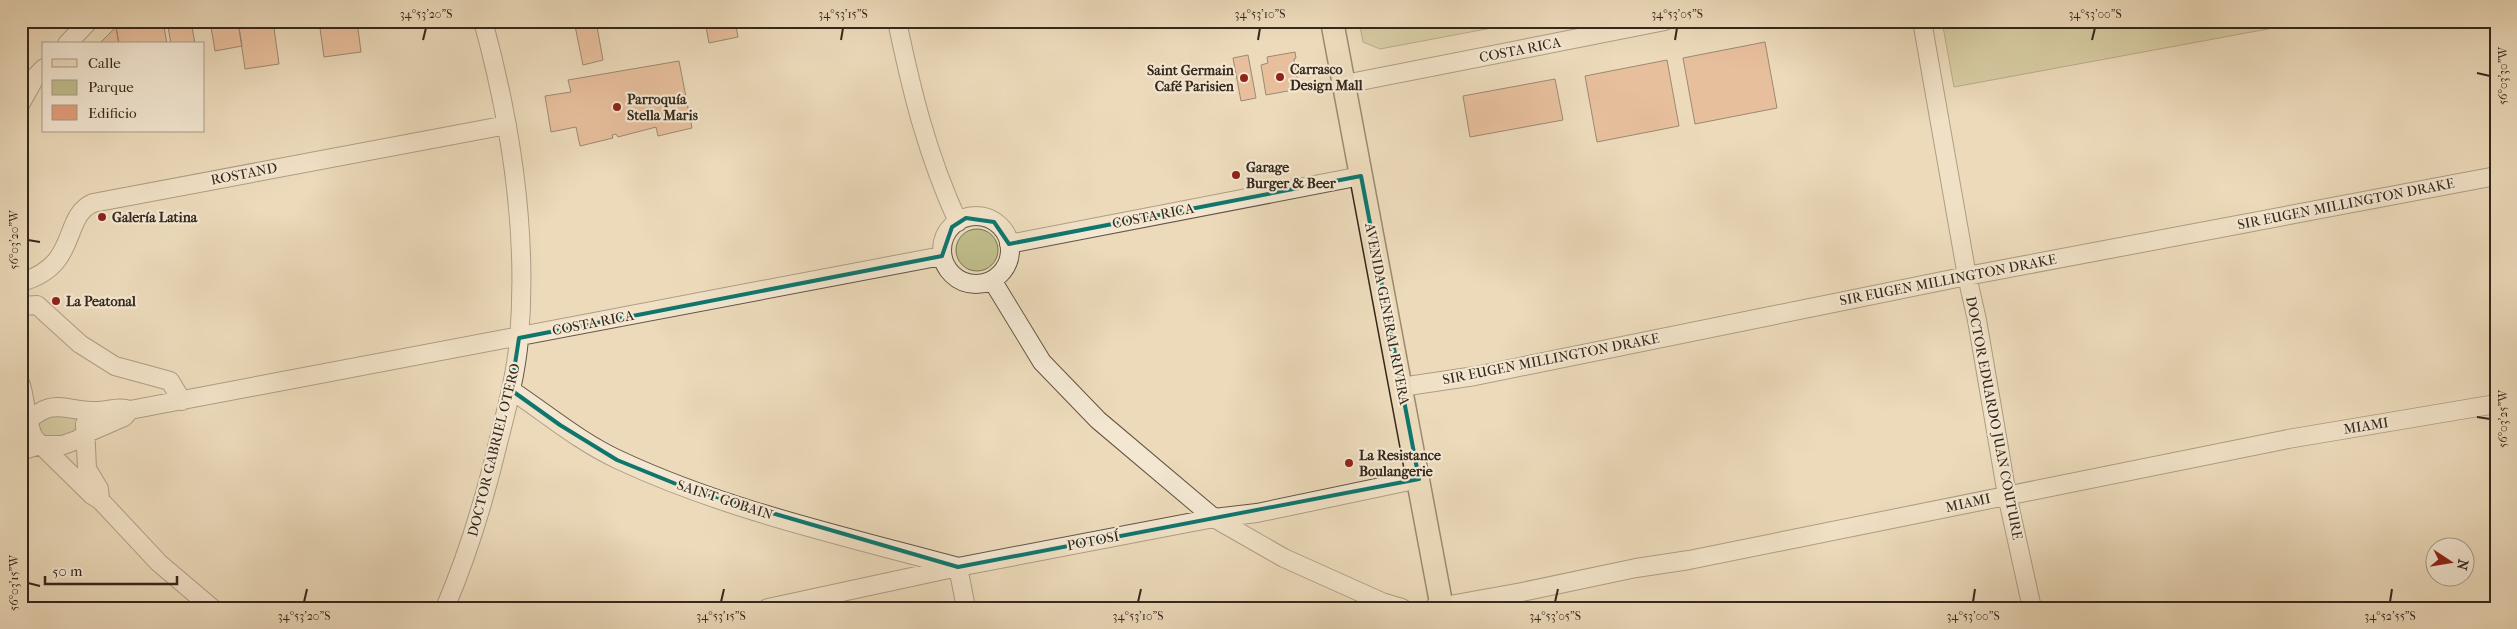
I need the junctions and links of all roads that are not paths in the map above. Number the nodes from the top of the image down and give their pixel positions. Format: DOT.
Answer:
graph roads {
  1 [pos="85,21"];
  2 [pos="483,21"];
  3 [pos="898,21"];
  4 [pos="1332,21"];
  5 [pos="1665,21"];
  6 [pos="1922,21"];
  7 [pos="69,42"];
  8 [pos="42,70"];
  9 [pos="1344,84"];
  10 [pos="21,103"];
  11 [pos="507,125"];
  12 [pos="1361,176"];
  13 [pos="2496,176"];
  14 [pos="958,222"];
  15 [pos="1009,244"];
  16 [pos="942,256"];
  17 [pos="1967,276"];
  18 [pos="992,280"];
  19 [pos="21,282"];
  20 [pos="21,306"];
  21 [pos="519,338"];
  22 [pos="21,385"];
  23 [pos="1401,387"];
  24 [pos="511,390"];
  25 [pos="182,401"];
  26 [pos="2496,404"];
  27 [pos="76,408"];
  28 [pos="130,410"];
  29 [pos="25,423"];
  30 [pos="87,433"];
  31 [pos="40,445"];
  32 [pos="21,450"];
  33 [pos="1419,478"];
  34 [pos="2007,495"];
  35 [pos="100,500"];
  36 [pos="1214,518"];
  37 [pos="958,567"];
  38 [pos="1439,607"];
  39 [pos="212,608"];
  40 [pos="445,608"];
  41 [pos="768,608"];
  42 [pos="966,608"];
  43 [pos="1402,608"];
  44 [pos="2032,608"];
  1 -- 7 [label="street"];
  2 -- 11 [label="street, DOCTOR GABRIEL OTERO"];
  3 -- 14 [label="street"];
  4 -- 9 [label="main road, AVENIDA GENERAL RIVERA"];
  5 -- 9 [label="street, COSTA RICA"];
  6 -- 17 [label="street, DOCTOR EDUARDO JUAN COUTURE"];
  8 -- 10 [label="street"];
  9 -- 12 [label="main road, AVENIDA GENERAL RIVERA"];
  11 -- 19 [label="street, ROSTAND"];
  11 -- 21 [label="street, DOCTOR GABRIEL OTERO"];
  12 -- 15 [label="street, COSTA RICA"];
  12 -- 23 [label="main road, AVENIDA GENERAL RIVERA"];
  13 -- 17 [label="street, SIR EUGEN MILLINGTON DRAKE"];
  14 -- 15 [label="street"];
  14 -- 16 [label="street"];
  15 -- 18 [label="street"];
  16 -- 18 [label="street"];
  16 -- 21 [label="street, COSTA RICA"];
  17 -- 23 [label="street, SIR EUGEN MILLINGTON DRAKE"];
  17 -- 34 [label="street, DOCTOR EDUARDO JUAN COUTURE"];
  18 -- 36 [label="street"];
  20 -- 25 [label="street"];
  21 -- 24 [label="street, DOCTOR GABRIEL OTERO"];
  21 -- 25 [label="street, COSTA RICA"];
  22 -- 29 [label="street"];
  23 -- 33 [label="main road, AVENIDA GENERAL RIVERA"];
  24 -- 37 [label="street, SAINT GOBAIN"];
  24 -- 40 [label="street, DOCTOR GABRIEL OTERO"];
  25 -- 28 [label="street, COSTA RICA"];
  26 -- 34 [label="street, MIAMI"];
  27 -- 28 [label="street, COSTA RICA"];
  27 -- 29 [label="street, COSTA RICA"];
  27 -- 30 [label="street"];
  28 -- 30 [label="street, COSTA RICA"];
  29 -- 31 [label="street"];
  30 -- 31 [label="street, COSTA RICA"];
  30 -- 35 [label="street"];
  31 -- 32 [label="street, COSTA RICA"];
  31 -- 35 [label="street"];
  33 -- 36 [label="street, POTOSÍ"];
  33 -- 38 [label="main road, AVENIDA GENERAL RIVERA"];
  34 -- 38 [label="street, MIAMI"];
  34 -- 44 [label="street, DOCTOR EDUARDO JUAN COUTURE"];
  35 -- 39 [label="street"];
  36 -- 37 [label="street, POTOSÍ"];
  36 -- 43 [label="street"];
  37 -- 41 [label="street, POTOSÍ"];
  37 -- 42 [label="street"];
}
